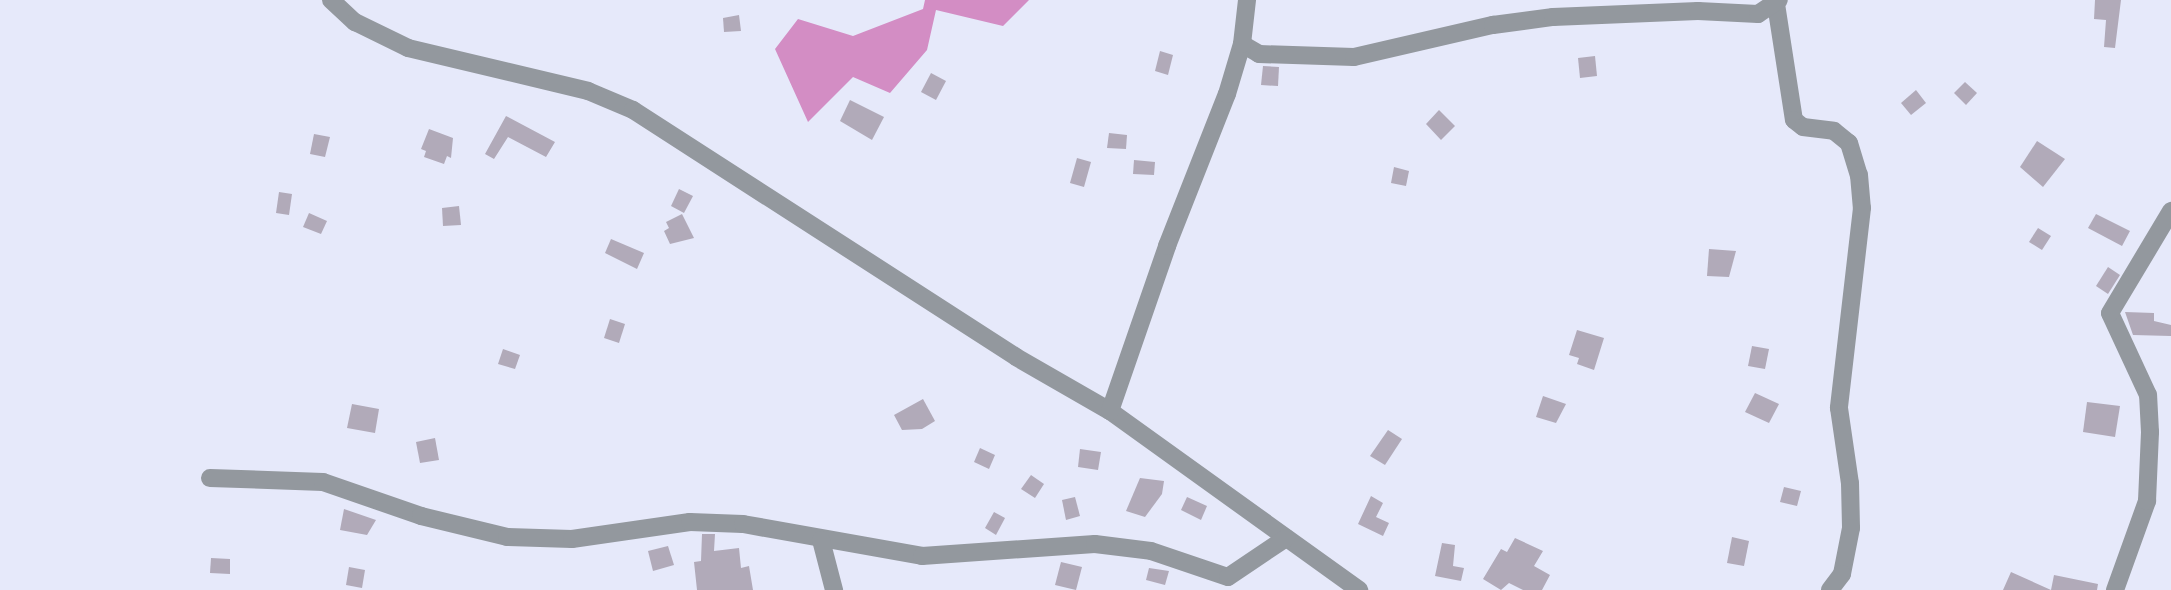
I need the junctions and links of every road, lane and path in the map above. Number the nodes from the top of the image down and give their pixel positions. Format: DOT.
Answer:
graph roads {
  1 [pos="331,0"];
  2 [pos="1247,0"];
  3 [pos="1777,2"];
  4 [pos="1242,44"];
  5 [pos="2171,211"];
  6 [pos="1110,411"];
  7 [pos="210,478"];
  8 [pos="1286,538"];
  9 [pos="821,540"];
  10 [pos="834,590"];
  11 [pos="1359,590"];
  12 [pos="1830,590"];
  13 [pos="2115,590"];
  1 -- 6 [label="street"];
  2 -- 4 [label="street"];
  3 -- 4 [label="street"];
  3 -- 12 [label="street"];
  4 -- 6 [label="street"];
  5 -- 13 [label="street"];
  6 -- 8 [label="street"];
  7 -- 9 [label="street"];
  8 -- 9 [label="street"];
  8 -- 11 [label="street"];
  9 -- 10 [label="street"];
}
